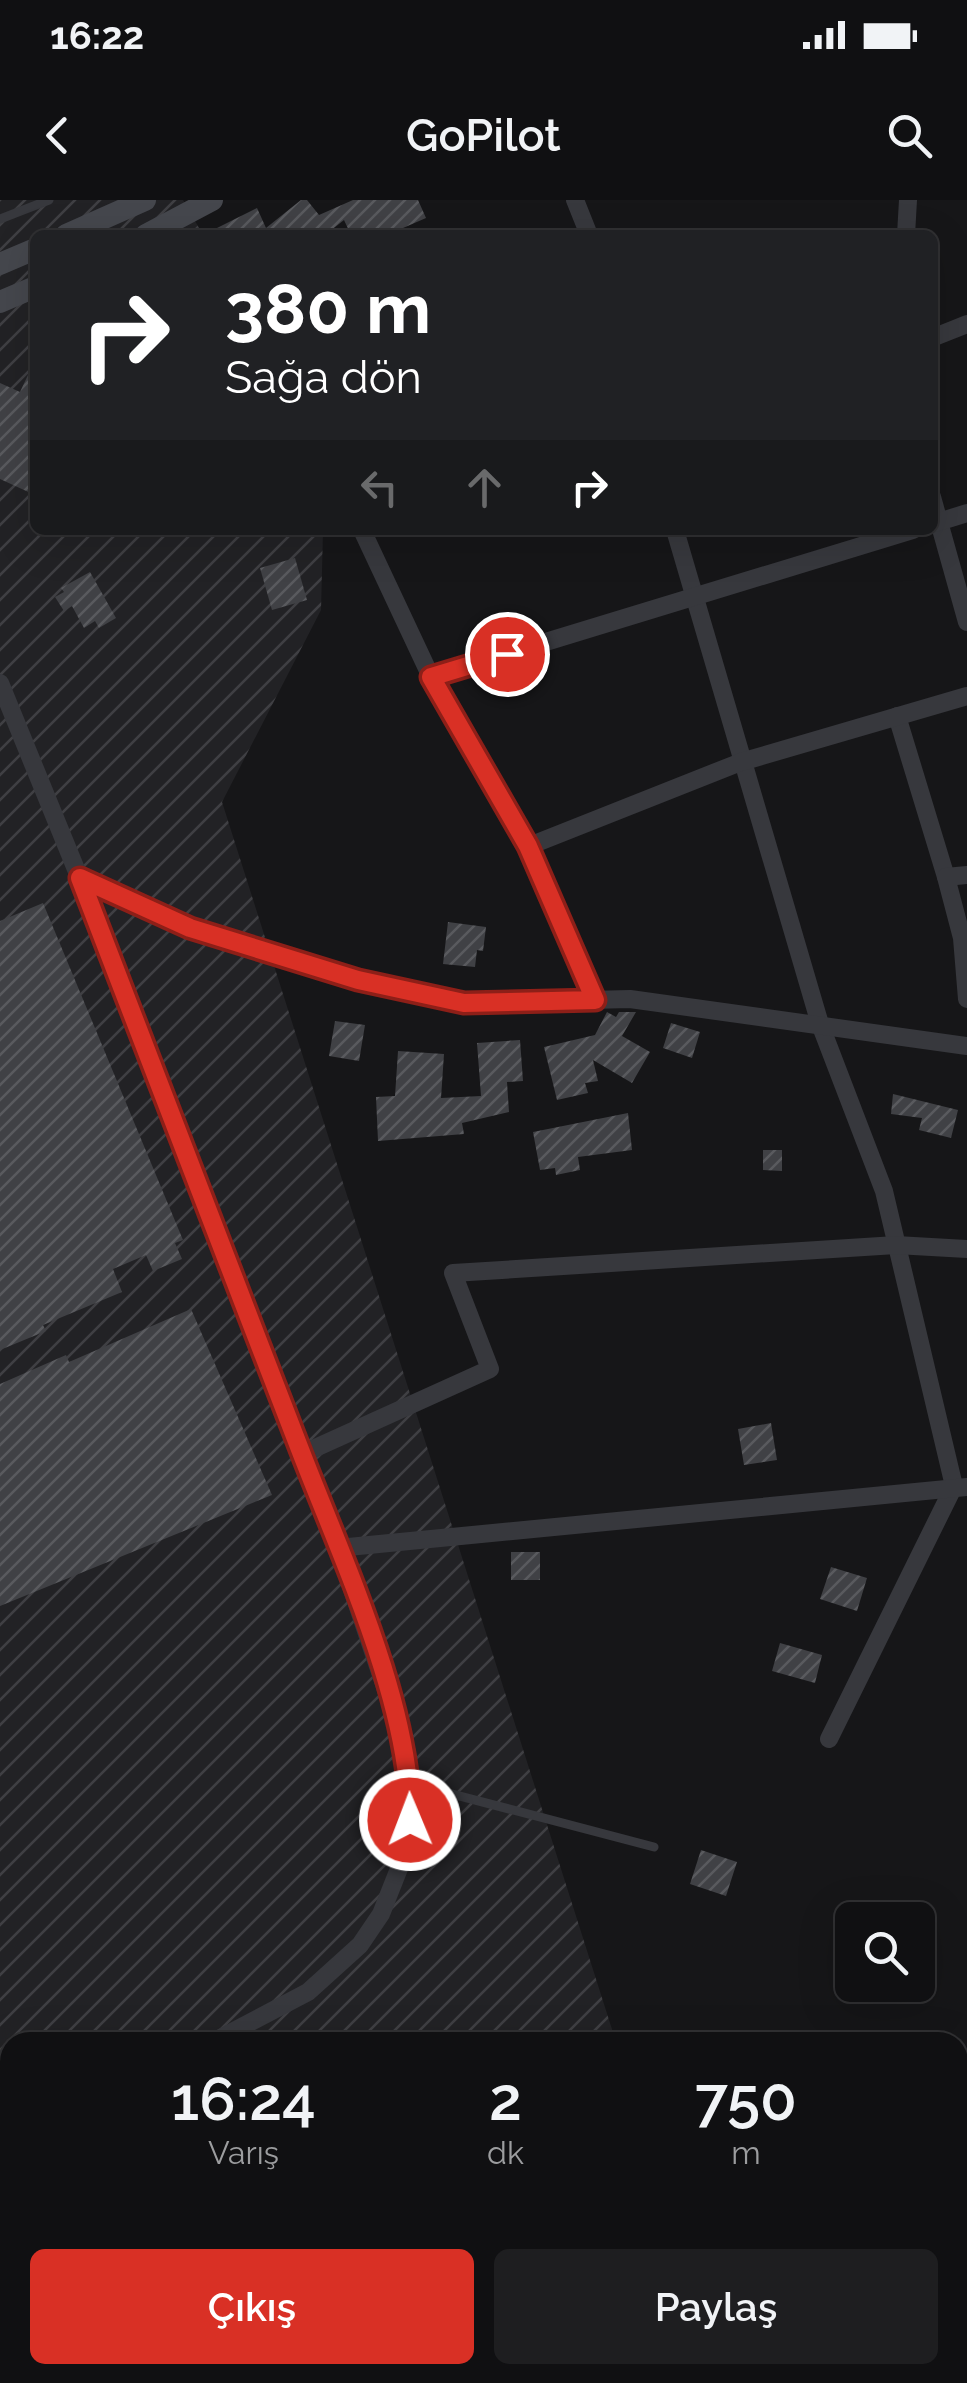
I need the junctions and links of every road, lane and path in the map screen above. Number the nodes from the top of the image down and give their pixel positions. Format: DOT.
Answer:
graph roads {
  1 [pos="49,200"];
  2 [pos="145,200"];
  3 [pos="212,200"];
  4 [pos="575,200"];
  5 [pos="908,200"];
  6 [pos="0,219"];
  7 [pos="77,230"];
  8 [pos="155,230"];
  9 [pos="586,230"];
  10 [pos="906,230"];
  11 [pos="30,251"];
  12 [pos="0,264"];
  13 [pos="30,289"];
  14 [pos="0,302"];
  15 [pos="967,324"];
  16 [pos="938,336"];
  17 [pos="967,513"];
  18 [pos="938,522"];
  19 [pos="364,535"];
  20 [pos="678,535"];
  21 [pos="896,535"];
  22 [pos="938,535"];
  23 [pos="696,595"];
  24 [pos="967,622"];
  25 [pos="431,677"];
  26 [pos="0,683"];
  27 [pos="967,696"];
  28 [pos="898,716"];
  29 [pos="741,762"];
  30 [pos="528,846"];
  31 [pos="967,875"];
  32 [pos="946,877"];
  33 [pos="80,878"];
  34 [pos="967,999"];
  35 [pos="595,1000"];
  36 [pos="820,1024"];
  37 [pos="967,1046"];
  38 [pos="896,1244"];
  39 [pos="967,1250"];
  40 [pos="302,1454"];
  41 [pos="961,1487"];
  42 [pos="338,1548"];
  43 [pos="828,1738"];
  44 [pos="410,1783"];
  45 [pos="654,1847"];
  46 [pos="232,2032"];
  1 -- 6 [label="lane"];
  2 -- 7 [label="street"];
  3 -- 8 [label="street"];
  4 -- 9 [label="street"];
  5 -- 10 [label="street"];
  11 -- 12 [label="street"];
  13 -- 14 [label="street"];
  15 -- 16 [label="street"];
  17 -- 18 [label="street"];
  19 -- 25 [label="street"];
  20 -- 23 [label="street"];
  21 -- 23 [label="street"];
  22 -- 24 [label="street"];
  23 -- 25 [label="street"];
  23 -- 29 [label="street"];
  25 -- 30 [label="street"];
  26 -- 33 [label="street"];
  27 -- 28 [label="street"];
  28 -- 29 [label="street"];
  28 -- 32 [label="street"];
  29 -- 30 [label="street"];
  29 -- 36 [label="street"];
  30 -- 35 [label="street"];
  31 -- 32 [label="street"];
  32 -- 34 [label="street"];
  33 -- 35 [label="street"];
  33 -- 40 [label="street"];
  35 -- 36 [label="street"];
  36 -- 37 [label="street"];
  36 -- 38 [label="street"];
  38 -- 39 [label="street"];
  38 -- 40 [label="street"];
  38 -- 41 [label="street"];
  40 -- 42 [label="street"];
  41 -- 42 [label="street"];
  41 -- 43 [label="street"];
  42 -- 44 [label="street"];
  44 -- 45 [label="lane"];
  44 -- 46 [label="street"];
}
